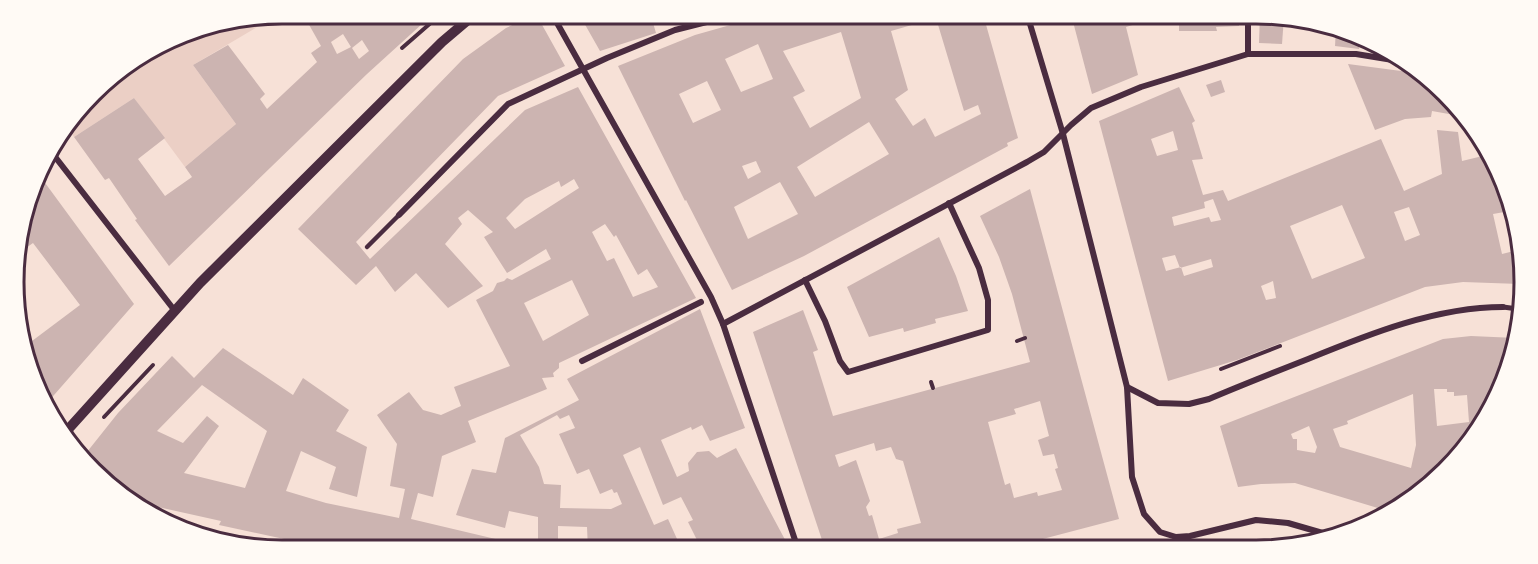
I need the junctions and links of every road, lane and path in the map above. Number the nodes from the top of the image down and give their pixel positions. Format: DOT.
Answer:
graph roads {
  1 [pos="430,24"];
  2 [pos="460,24"];
  3 [pos="558,24"];
  4 [pos="699,24"];
  5 [pos="1030,24"];
  6 [pos="1248,24"];
  7 [pos="402,48"];
  8 [pos="1248,54"];
  9 [pos="1384,59"];
  10 [pos="584,69"];
  11 [pos="1063,134"];
  12 [pos="56,158"];
  13 [pos="949,203"];
  14 [pos="399,215"];
  15 [pos="367,247"];
  16 [pos="805,280"];
  17 [pos="701,302"];
  18 [pos="1503,308"];
  19 [pos="1512,309"];
  20 [pos="175,311"];
  21 [pos="723,324"];
  22 [pos="1025,338"];
  23 [pos="1017,341"];
  24 [pos="1280,346"];
  25 [pos="582,361"];
  26 [pos="153,365"];
  27 [pos="1221,369"];
  28 [pos="931,382"];
  29 [pos="1127,387"];
  30 [pos="933,388"];
  31 [pos="101,420"];
  32 [pos="69,428"];
  33 [pos="1319,532"];
  34 [pos="795,540"];
  1 -- 7 [label="path"];
  2 -- 20 [label="street"];
  3 -- 10 [label="street"];
  4 -- 10 [label="street"];
  5 -- 11 [label="street"];
  6 -- 8 [label="street"];
  8 -- 9 [label="street"];
  8 -- 11 [label="street"];
  10 -- 14 [label="street"];
  10 -- 21 [label="street"];
  11 -- 13 [label="street"];
  11 -- 29 [label="street"];
  12 -- 20 [label="street"];
  13 -- 16 [label="street"];
  13 -- 16 [label="street"];
  14 -- 15 [label="lane"];
  16 -- 21 [label="street"];
  17 -- 25 [label="street"];
  18 -- 19 [label="street"];
  18 -- 29 [label="street"];
  20 -- 32 [label="street"];
  21 -- 34 [label="street"];
  22 -- 23 [label="path"];
  24 -- 27 [label="path"];
  26 -- 31 [label="path"];
  28 -- 30 [label="path"];
  29 -- 33 [label="street"];
}
